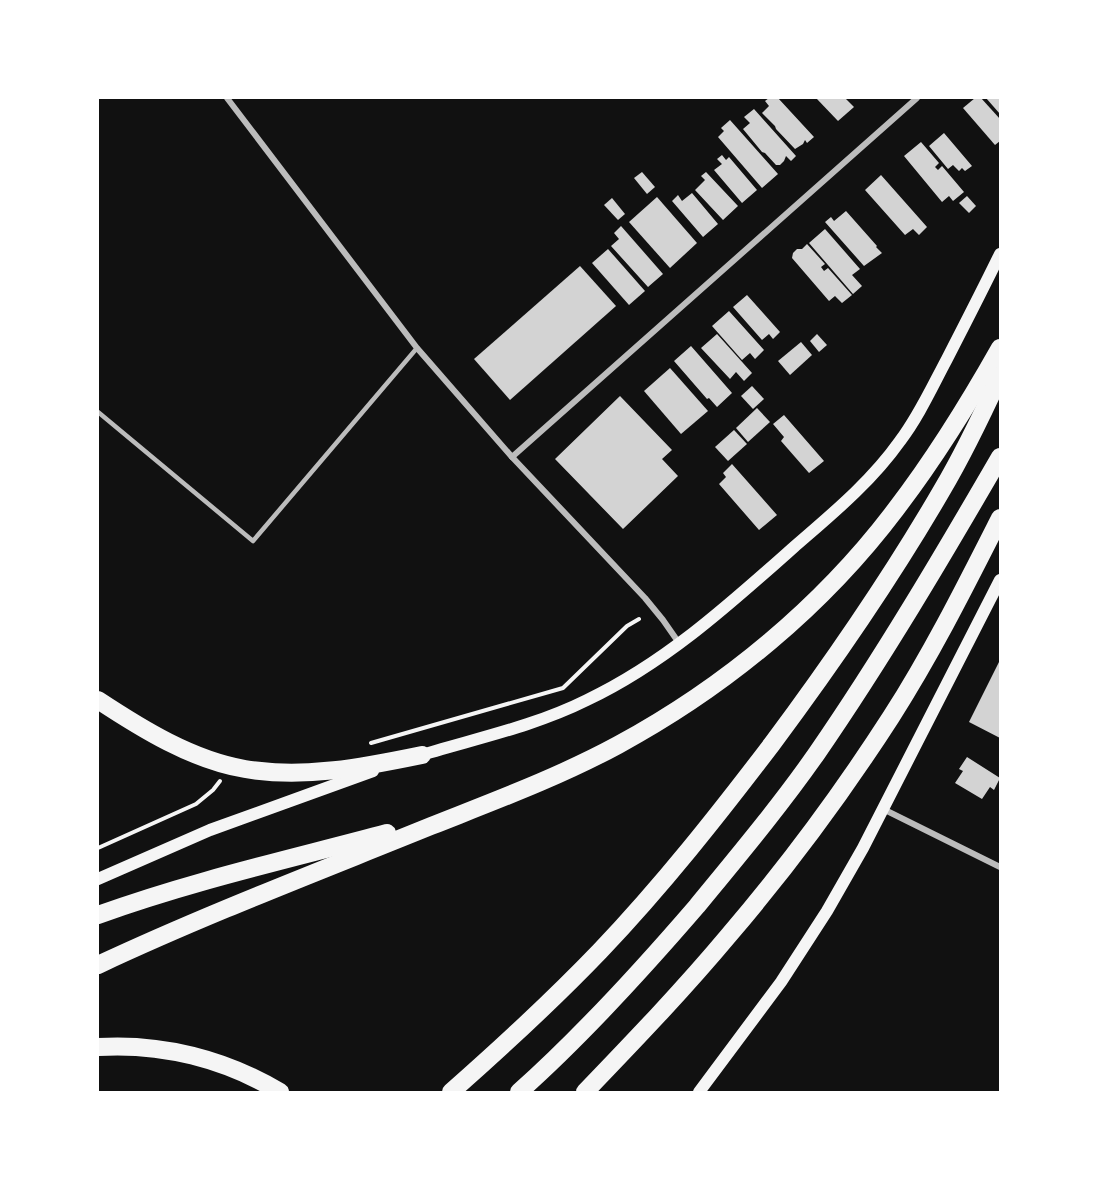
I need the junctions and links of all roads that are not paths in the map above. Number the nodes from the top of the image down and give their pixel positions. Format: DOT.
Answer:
graph roads {
  1 [pos="226,98"];
  2 [pos="917,98"];
  3 [pos="1000,254"];
  4 [pos="417,348"];
  5 [pos="1000,348"];
  6 [pos="1000,376"];
  7 [pos="98,412"];
  8 [pos="512,457"];
  9 [pos="1000,457"];
  10 [pos="1000,518"];
  11 [pos="1000,580"];
  12 [pos="680,643"];
  13 [pos="98,700"];
  14 [pos="422,755"];
  15 [pos="506,796"];
  16 [pos="882,809"];
  17 [pos="1000,867"];
  18 [pos="98,879"];
  19 [pos="98,915"];
  20 [pos="98,965"];
  21 [pos="584,1031"];
  22 [pos="98,1047"];
  23 [pos="280,1092"];
  24 [pos="451,1092"];
  25 [pos="519,1092"];
  26 [pos="526,1092"];
  27 [pos="585,1092"];
  28 [pos="699,1092"];
  1 -- 4 [label="street"];
  2 -- 8 [label="street"];
  3 -- 12 [label="main road"];
  4 -- 7 [label="lane"];
  4 -- 8 [label="street"];
  5 -- 15 [label="highway"];
  6 -- 24 [label="highway"];
  8 -- 12 [label="street"];
  9 -- 21 [label="highway"];
  10 -- 27 [label="highway"];
  11 -- 16 [label="main road"];
  12 -- 14 [label="main road"];
  13 -- 14 [label="highway"];
  14 -- 18 [label="main road"];
  15 -- 19 [label="highway"];
  15 -- 20 [label="highway"];
  16 -- 17 [label="street"];
  16 -- 28 [label="main road"];
  21 -- 25 [label="highway"];
  21 -- 26 [label="highway"];
  22 -- 23 [label="highway"];
}
